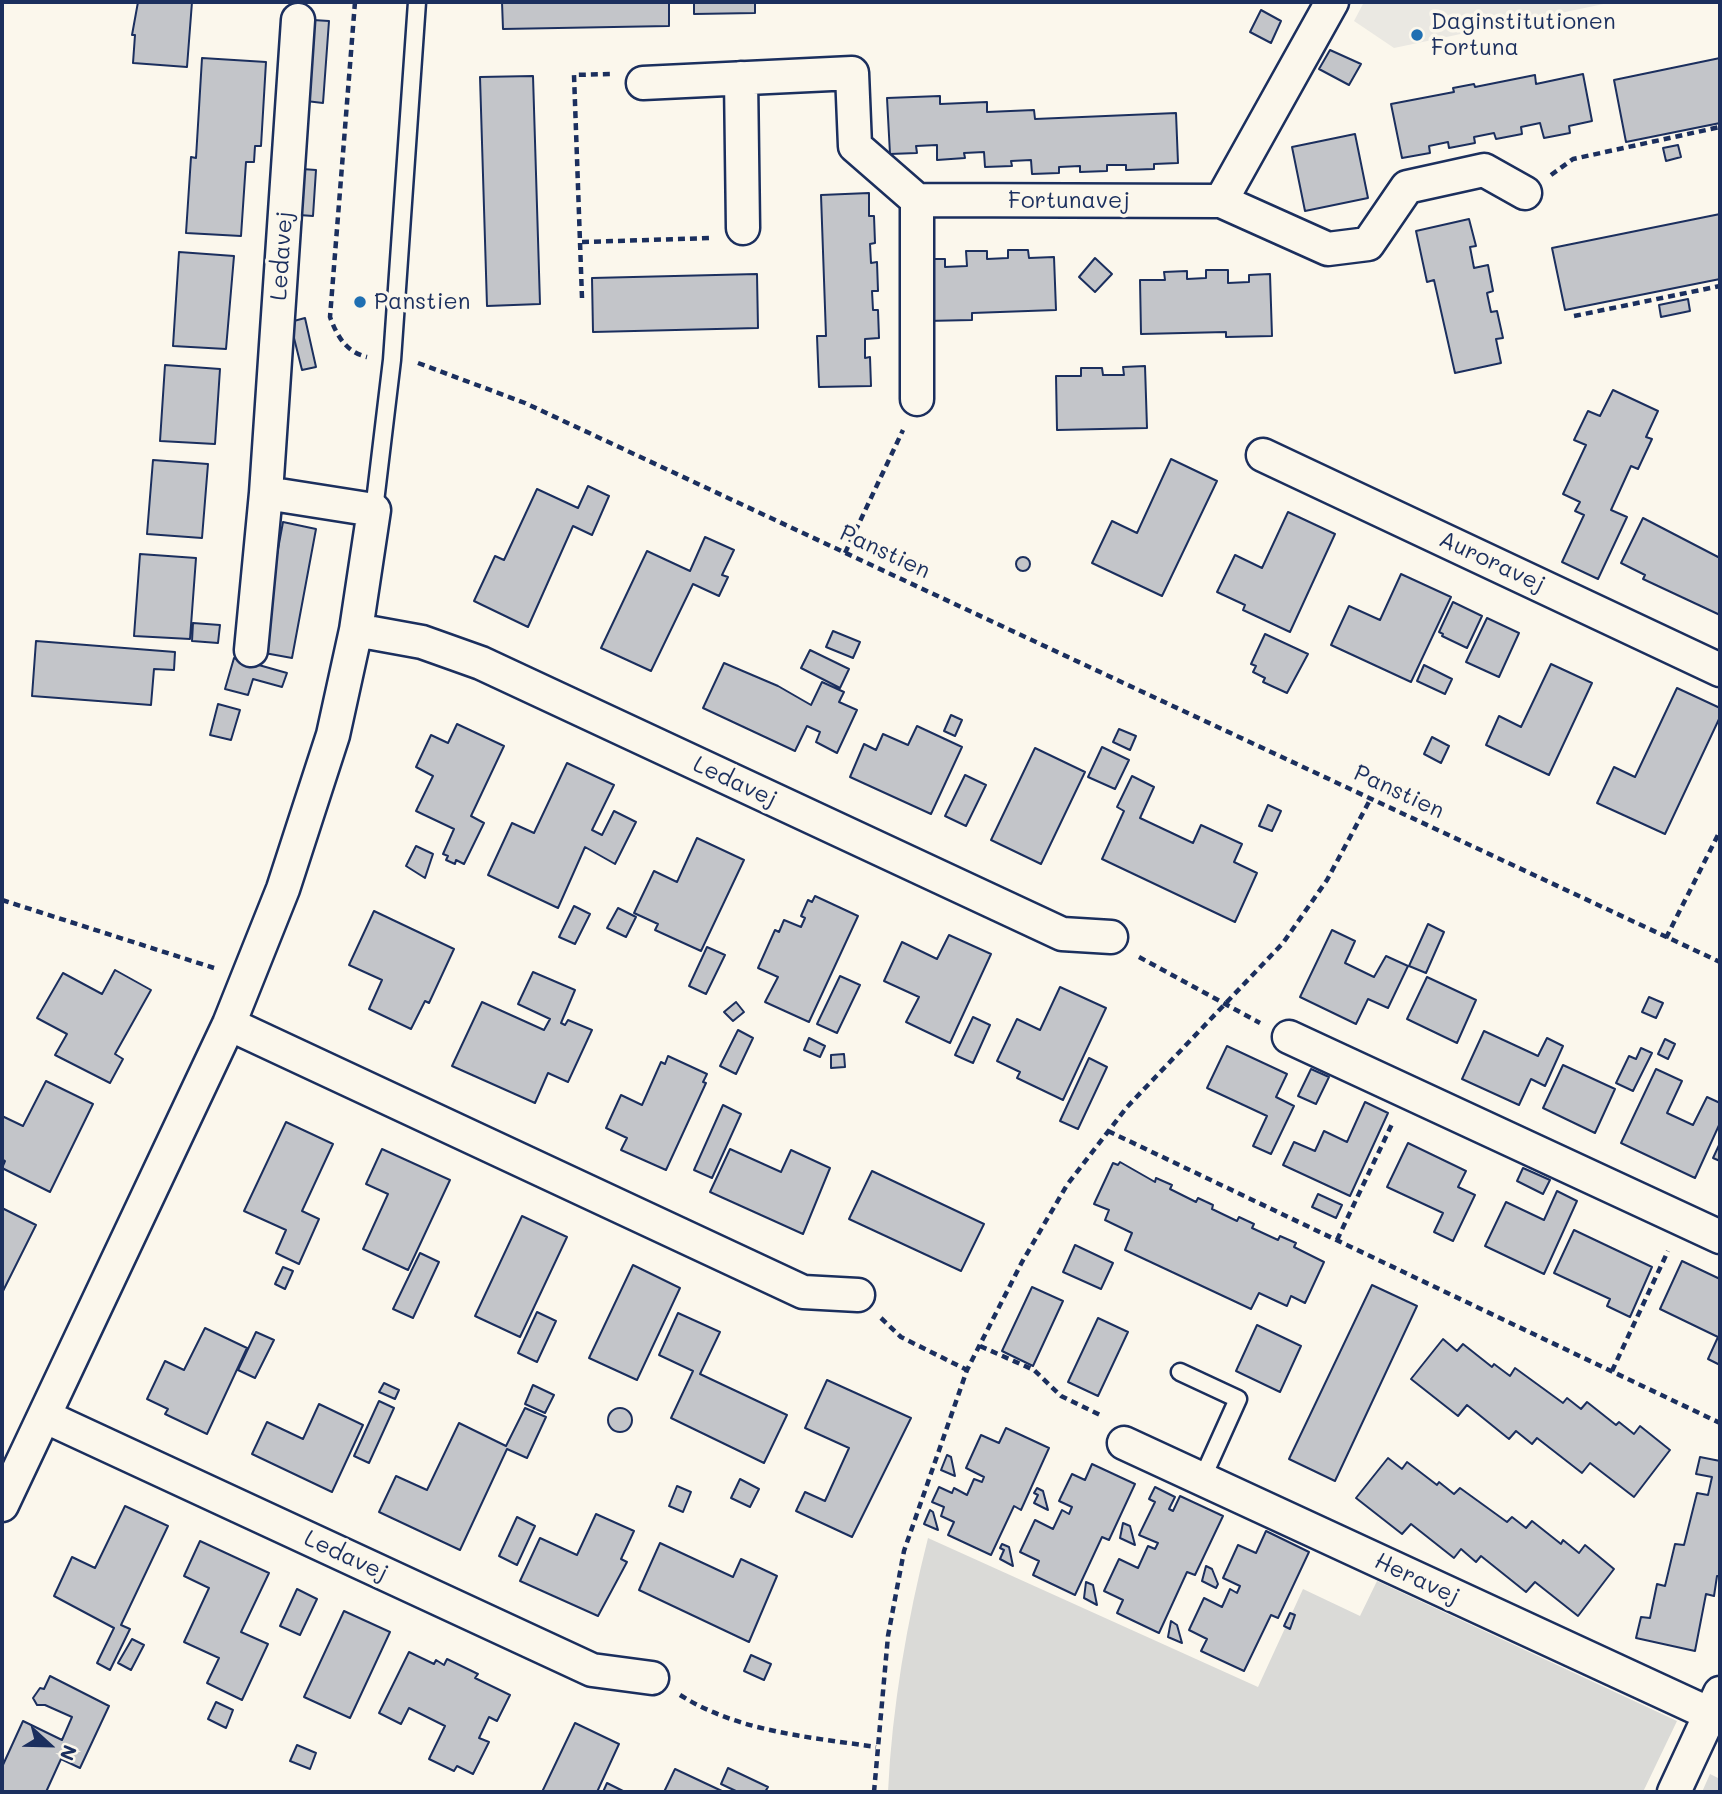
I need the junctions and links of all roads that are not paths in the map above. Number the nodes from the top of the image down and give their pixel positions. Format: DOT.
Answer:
graph roads {
  1 [pos="418,2"];
  2 [pos="1332,2"];
  3 [pos="298,20"];
  4 [pos="741,78"];
  5 [pos="643,83"];
  6 [pos="1525,193"];
  7 [pos="917,201"];
  8 [pos="1221,201"];
  9 [pos="743,228"];
  10 [pos="917,399"];
  11 [pos="1263,455"];
  12 [pos="267,493"];
  13 [pos="374,510"];
  14 [pos="356,630"];
  15 [pos="251,650"];
  16 [pos="1720,670"];
  17 [pos="1111,937"];
  18 [pos="229,1024"];
  19 [pos="1289,1037"];
  20 [pos="1720,1237"];
  21 [pos="858,1295"];
  22 [pos="1180,1372"];
  23 [pos="44,1416"];
  24 [pos="1124,1443"];
  25 [pos="1202,1479"];
  26 [pos="2,1505"];
  27 [pos="652,1678"];
  28 [pos="1715,1703"];
  29 [pos="1674,1792"];
  1 -- 13 [label="lane"];
  2 -- 8 [label="street"];
  3 -- 12 [label="street, Ledavej"];
  4 -- 5 [label="street"];
  4 -- 7 [label="street"];
  4 -- 9 [label="street"];
  6 -- 8 [label="street, Fortunavej"];
  7 -- 8 [label="street, Fortunavej"];
  7 -- 10 [label="street"];
  11 -- 16 [label="street, Auroravej"];
  12 -- 13 [label="street"];
  12 -- 15 [label="street, Ledavej"];
  13 -- 14 [label="street"];
  14 -- 17 [label="street, Ledavej"];
  14 -- 18 [label="street"];
  18 -- 21 [label="street"];
  18 -- 23 [label="street"];
  19 -- 20 [label="street"];
  22 -- 25 [label="lane"];
  23 -- 26 [label="street"];
  23 -- 27 [label="street, Ledavej"];
  24 -- 25 [label="street, Heravej"];
  25 -- 28 [label="street, Heravej"];
  28 -- 29 [label="street, Heravej"];
}
